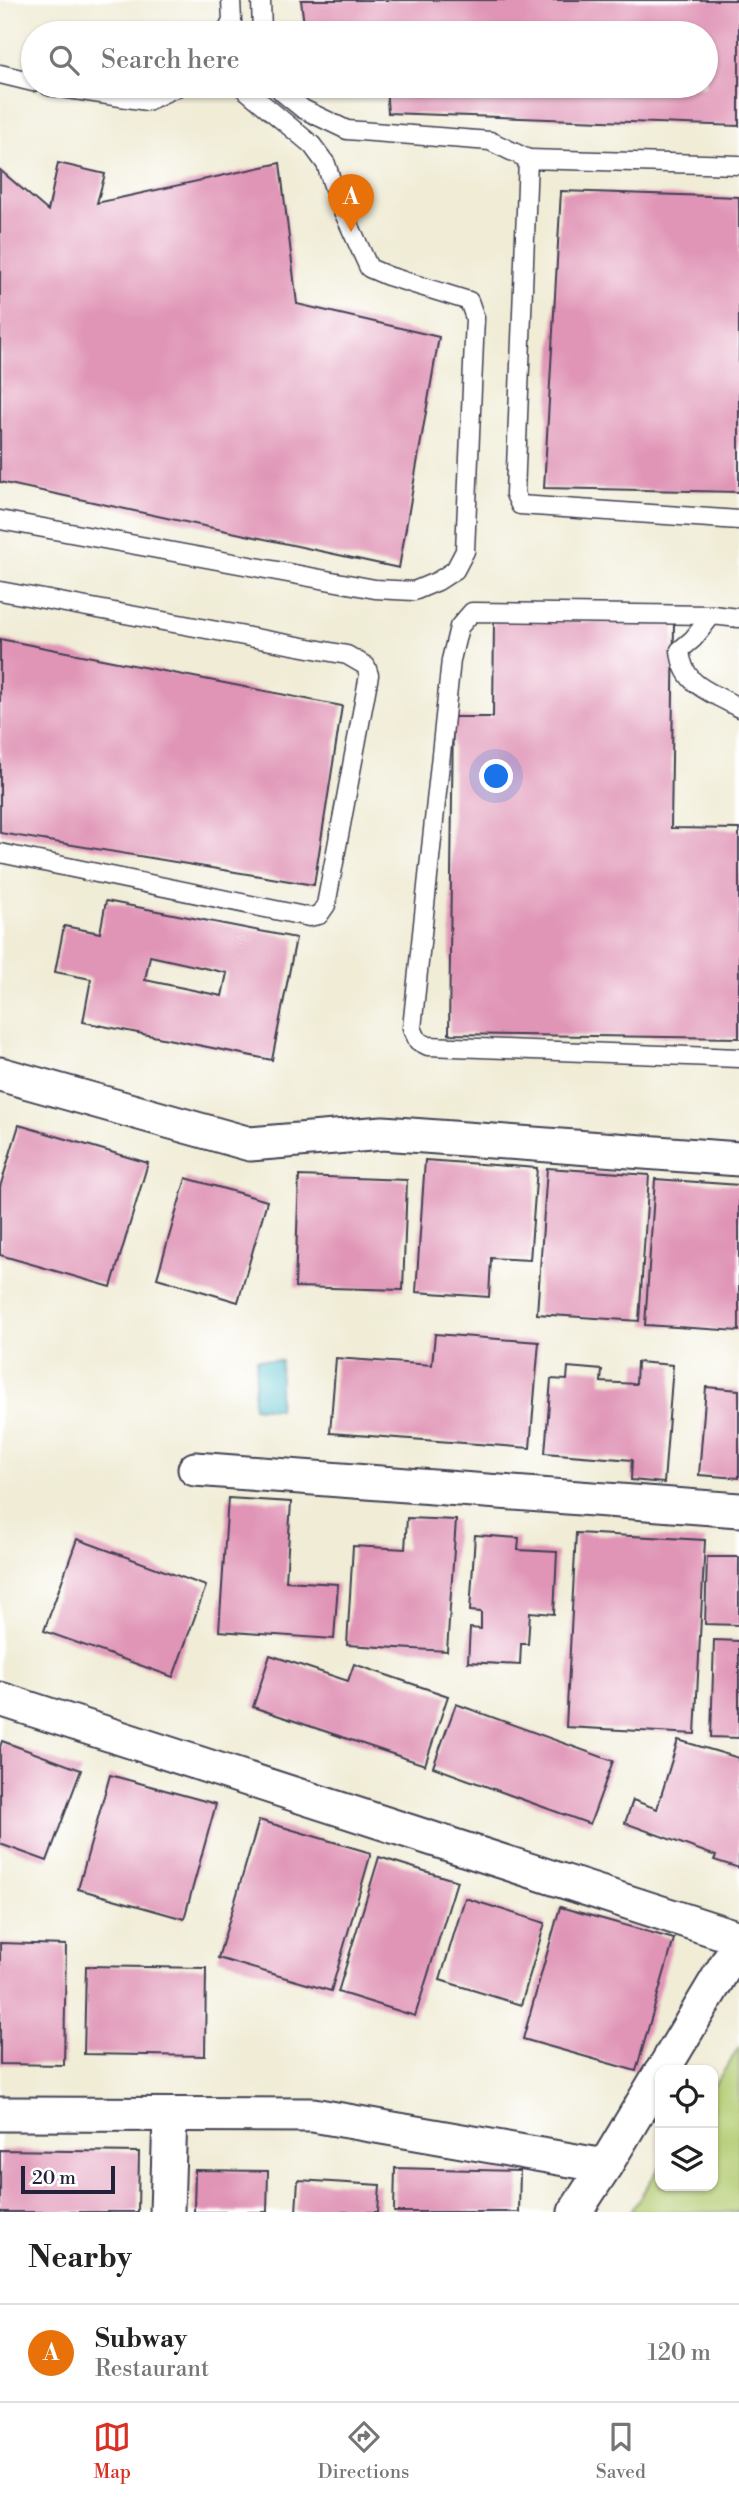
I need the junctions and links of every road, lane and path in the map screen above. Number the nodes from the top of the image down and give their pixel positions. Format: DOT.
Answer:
graph roads {
  1 [pos="231,0"];
  2 [pos="261,0"];
  3 [pos="232,21"];
  4 [pos="262,21"];
  5 [pos="0,74"];
  6 [pos="21,79"];
  7 [pos="127,98"];
  8 [pos="153,98"];
  9 [pos="256,98"];
  10 [pos="289,98"];
  11 [pos="528,159"];
  12 [pos="739,164"];
  13 [pos="0,520"];
  14 [pos="739,520"];
  15 [pos="0,591"];
  16 [pos="712,615"];
  17 [pos="739,618"];
  18 [pos="739,708"];
  19 [pos="0,853"];
  20 [pos="739,1058"];
  21 [pos="0,1074"];
  22 [pos="739,1159"];
  23 [pos="195,1469"];
  24 [pos="739,1510"];
  25 [pos="0,1699"];
  26 [pos="739,1940"];
  27 [pos="665,2065"];
  28 [pos="655,2082"];
  29 [pos="0,2114"];
  30 [pos="170,2115"];
  31 [pos="605,2166"];
  32 [pos="167,2212"];
  33 [pos="575,2212"];
  1 -- 3 [label="lane"];
  2 -- 4 [label="lane"];
  5 -- 6 [label="lane"];
  7 -- 8 [label="lane"];
  9 -- 13 [label="lane"];
  10 -- 11 [label="lane"];
  11 -- 12 [label="lane"];
  11 -- 14 [label="lane"];
  15 -- 19 [label="lane"];
  16 -- 17 [label="lane"];
  16 -- 18 [label="lane"];
  16 -- 20 [label="lane"];
  21 -- 22 [label="street"];
  23 -- 24 [label="street"];
  25 -- 26 [label="street"];
  26 -- 27 [label="street"];
  28 -- 31 [label="street"];
  29 -- 30 [label="street"];
  30 -- 31 [label="street"];
  30 -- 32 [label="street"];
  31 -- 33 [label="street"];
}
